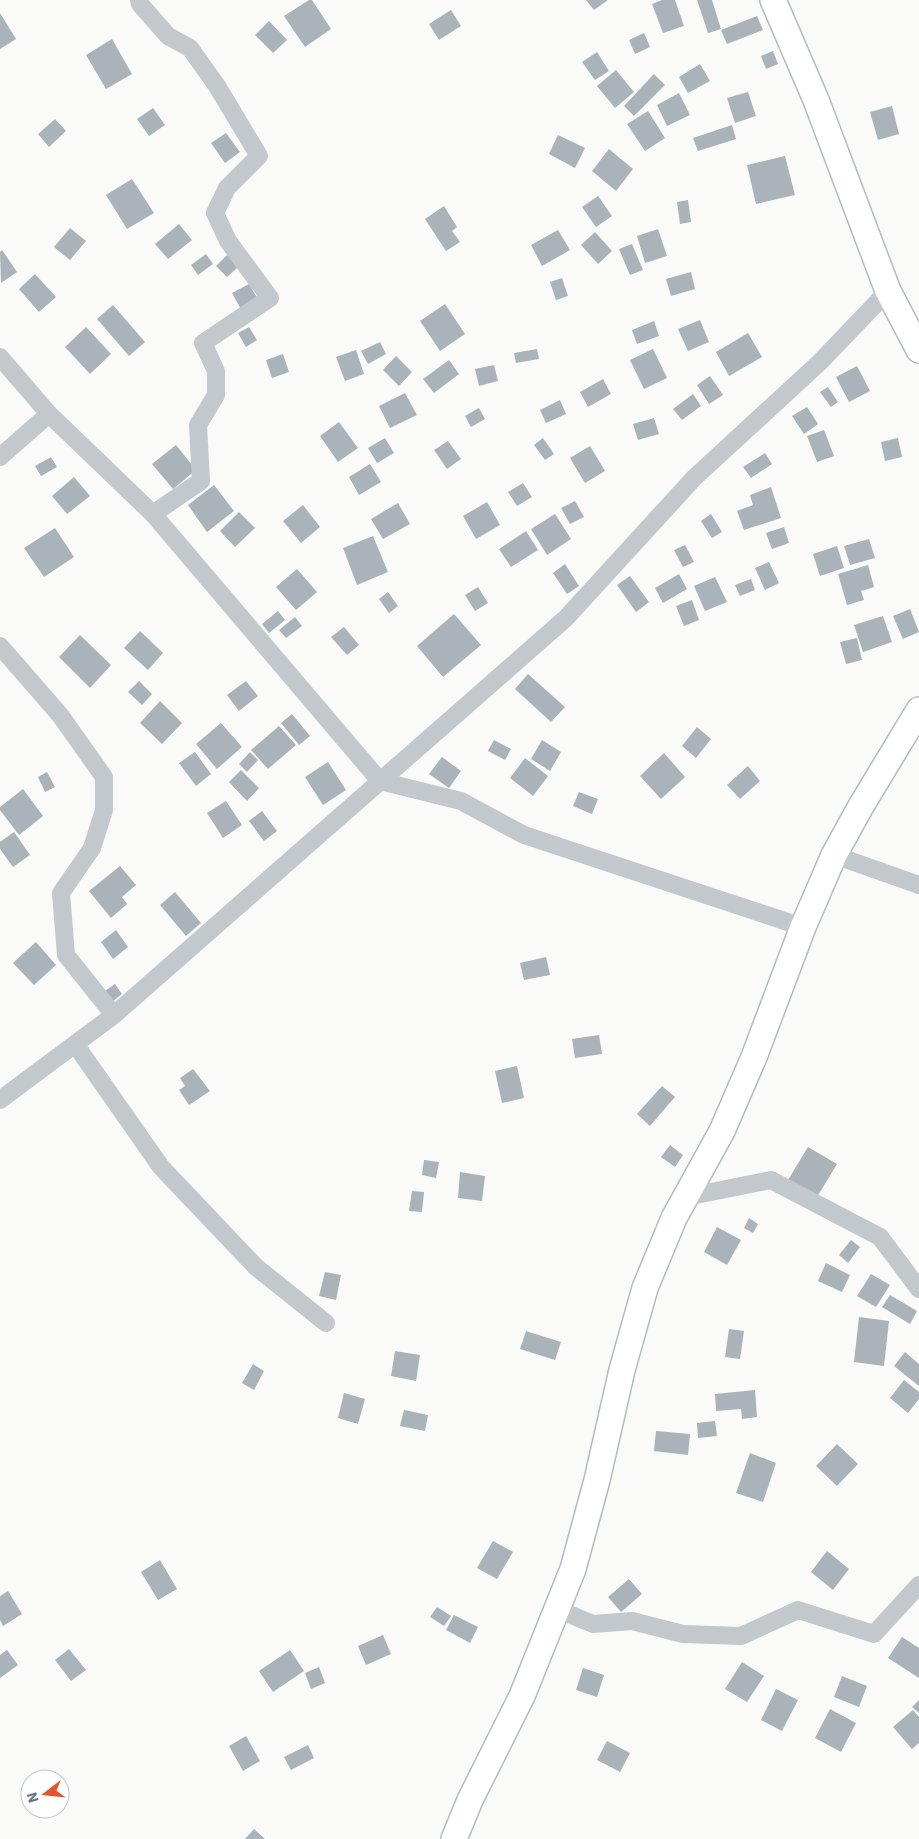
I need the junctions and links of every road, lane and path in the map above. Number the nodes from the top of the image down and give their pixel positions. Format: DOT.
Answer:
graph roads {
  1 [pos="139,0"];
  2 [pos="773,0"];
  3 [pos="888,291"];
  4 [pos="919,350"];
  5 [pos="0,357"];
  6 [pos="49,414"];
  7 [pos="0,457"];
  8 [pos="154,514"];
  9 [pos="0,646"];
  10 [pos="919,710"];
  11 [pos="380,781"];
  12 [pos="834,855"];
  13 [pos="919,885"];
  14 [pos="803,927"];
  15 [pos="114,1015"];
  16 [pos="75,1044"];
  17 [pos="0,1100"];
  18 [pos="686,1197"];
  19 [pos="919,1289"];
  20 [pos="326,1323"];
  21 [pos="919,1585"];
  22 [pos="557,1609"];
  23 [pos="454,1839"];
  1 -- 8 [label="street"];
  2 -- 3 [label="street"];
  3 -- 4 [label="street"];
  3 -- 11 [label="street"];
  5 -- 6 [label="street"];
  6 -- 7 [label="street"];
  6 -- 8 [label="street"];
  8 -- 11 [label="street"];
  9 -- 15 [label="street"];
  10 -- 12 [label="street"];
  11 -- 14 [label="street"];
  11 -- 15 [label="street"];
  12 -- 13 [label="street"];
  12 -- 14 [label="street"];
  14 -- 18 [label="street"];
  15 -- 16 [label="street"];
  16 -- 17 [label="street"];
  16 -- 20 [label="street"];
  18 -- 19 [label="street"];
  18 -- 22 [label="street"];
  21 -- 22 [label="street"];
  22 -- 23 [label="street"];
}
